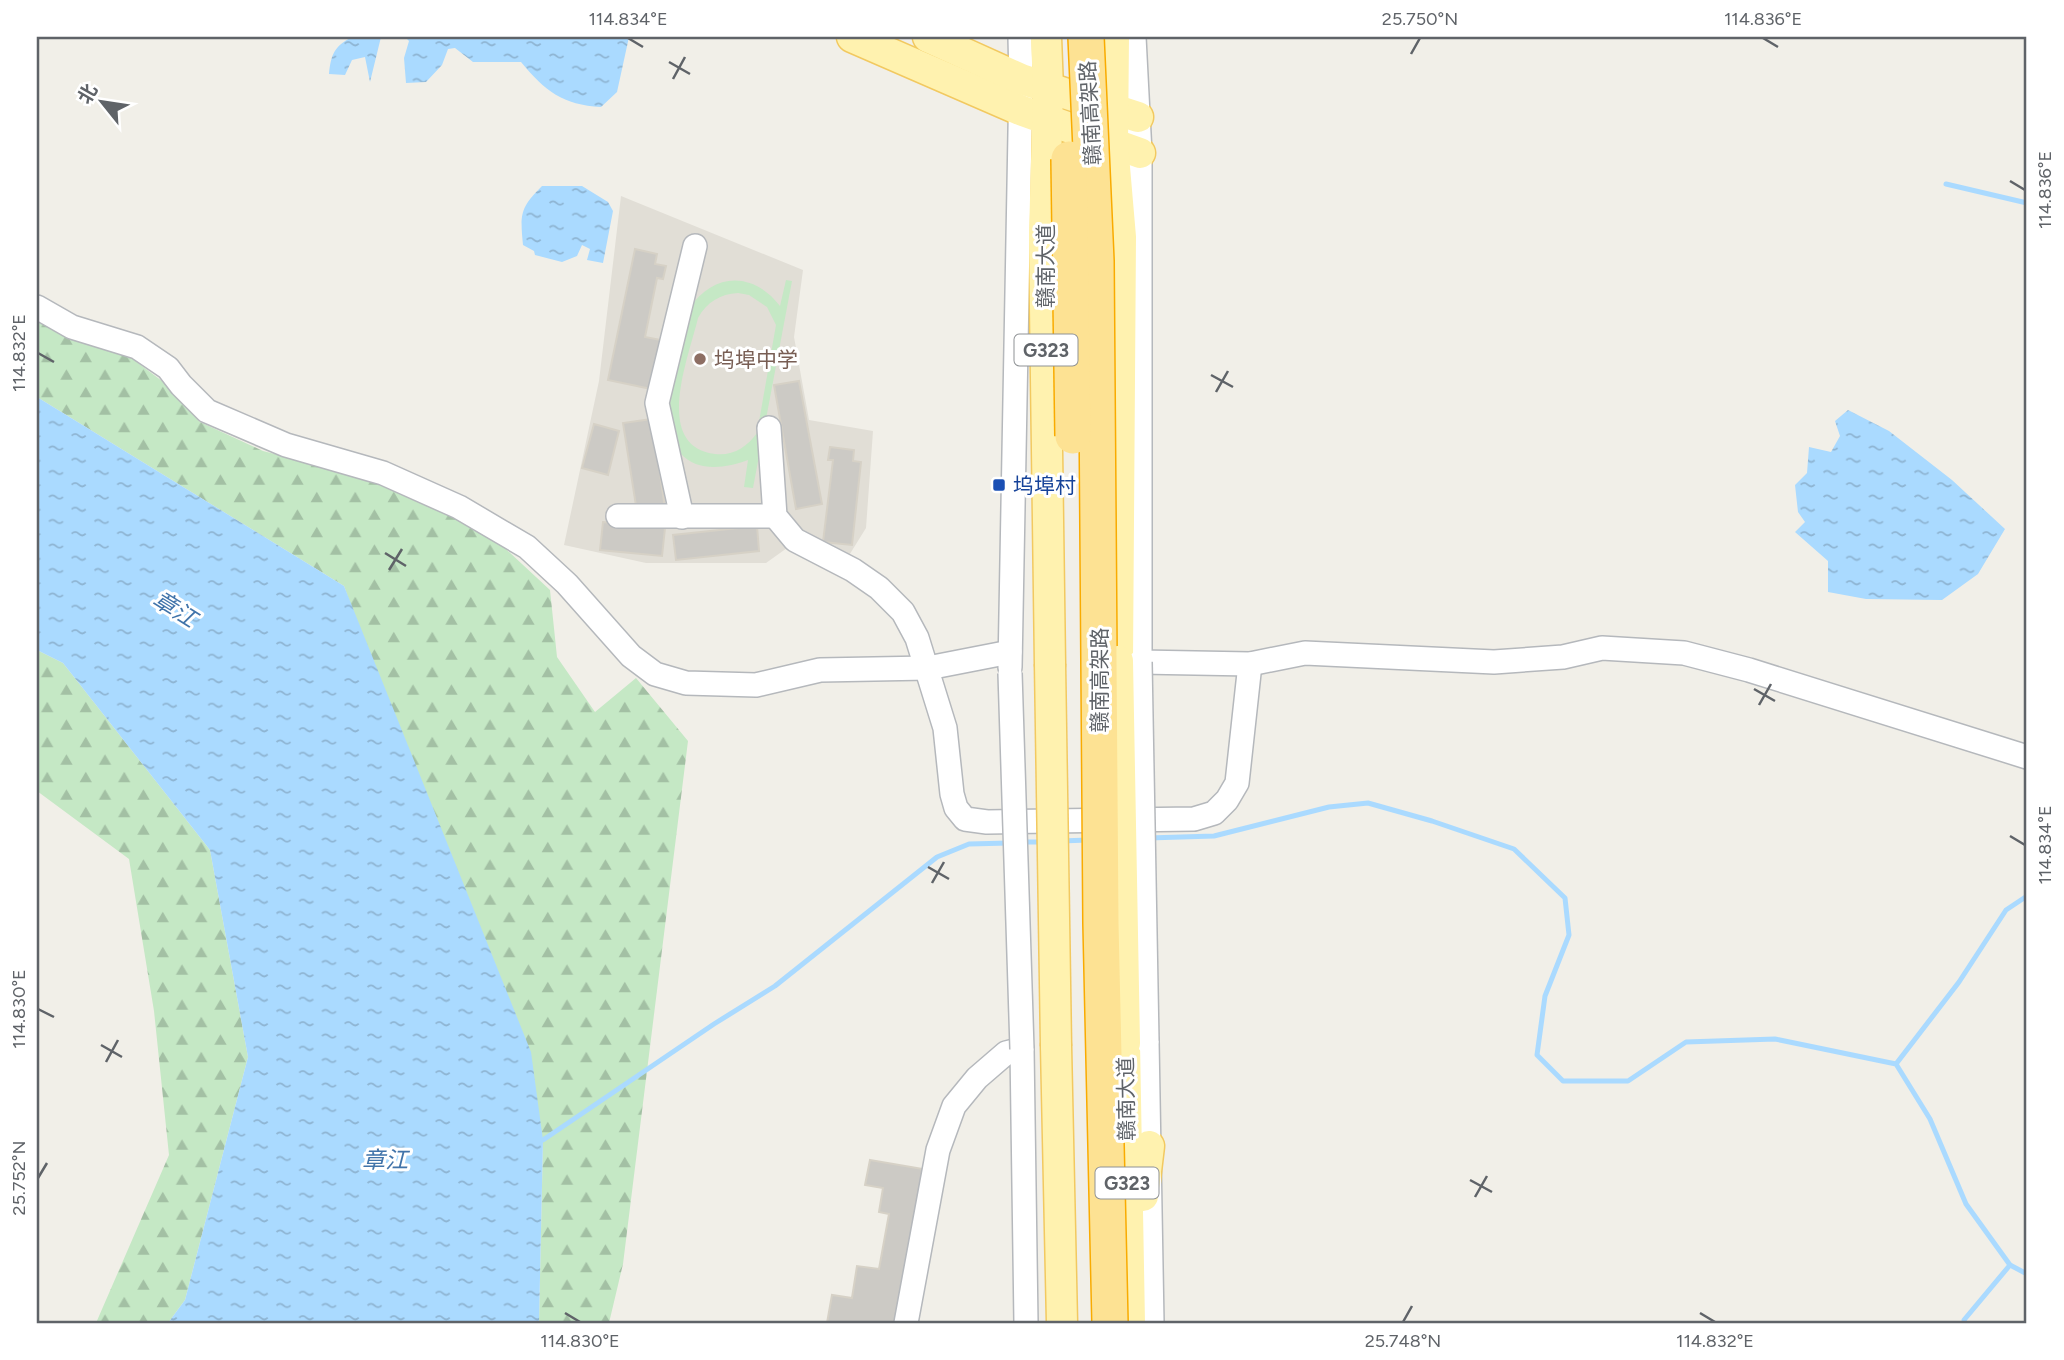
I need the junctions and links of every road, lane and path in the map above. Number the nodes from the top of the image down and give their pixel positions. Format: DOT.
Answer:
graph roads {
  1 [pos="852,37"];
  2 [pos="928,37"];
  3 [pos="1020,37"];
  4 [pos="1046,37"];
  5 [pos="1066,37"];
  6 [pos="1086,37"];
  7 [pos="1114,37"];
  8 [pos="1134,37"];
  9 [pos="1034,84"];
  10 [pos="1125,112"];
  11 [pos="1034,114"];
  12 [pos="1127,148"];
  13 [pos="1044,235"];
  14 [pos="1121,237"];
  15 [pos="695,246"];
  16 [pos="37,307"];
  17 [pos="769,429"];
  18 [pos="618,516"];
  19 [pos="775,516"];
  20 [pos="682,517"];
  21 [pos="1129,661"];
  22 [pos="1010,663"];
  23 [pos="1250,664"];
  24 [pos="928,668"];
  25 [pos="2027,757"];
  26 [pos="1136,1042"];
  27 [pos="1021,1049"];
  28 [pos="1149,1146"];
  29 [pos="1123,1315"];
  30 [pos="906,1323"];
  31 [pos="1026,1323"];
  32 [pos="1062,1323"];
  33 [pos="1089,1323"];
  34 [pos="1152,1323"];
  1 -- 11 [label="main road"];
  2 -- 9 [label="main road"];
  3 -- 9 [label="street"];
  4 -- 9 [label="main road, 赣南大道 / G323"];
  5 -- 33 [label="highway, 赣南高架路, bridge"];
  6 -- 29 [label="highway, 赣南高架路, bridge"];
  7 -- 10 [label="main road"];
  8 -- 10 [label="street"];
  9 -- 10 [label="main road"];
  9 -- 11 [label="main road, 赣南大道 / G323"];
  10 -- 12 [label="main road"];
  11 -- 12 [label="main road"];
  11 -- 13 [label="main road, 赣南大道 / G323"];
  11 -- 22 [label="street"];
  12 -- 14 [label="main road"];
  12 -- 21 [label="street"];
  13 -- 14 [label="main road"];
  13 -- 32 [label="main road, 赣南大道 / G323, bridge"];
  14 -- 21 [label="main road"];
  15 -- 20 [label="street"];
  16 -- 24 [label="street"];
  17 -- 19 [label="street"];
  18 -- 20 [label="street"];
  19 -- 20 [label="street"];
  19 -- 24 [label="street"];
  21 -- 23 [label="street"];
  21 -- 26 [label="main road, 赣南大道, bridge"];
  22 -- 24 [label="street"];
  22 -- 27 [label="street, bridge"];
  23 -- 24 [label="street"];
  23 -- 25 [label="street"];
  26 -- 28 [label="street"];
  26 -- 29 [label="main road, 赣南大道 / G323"];
  27 -- 30 [label="street"];
  27 -- 31 [label="street"];
  28 -- 29 [label="main road"];
  28 -- 34 [label="street"];
}
